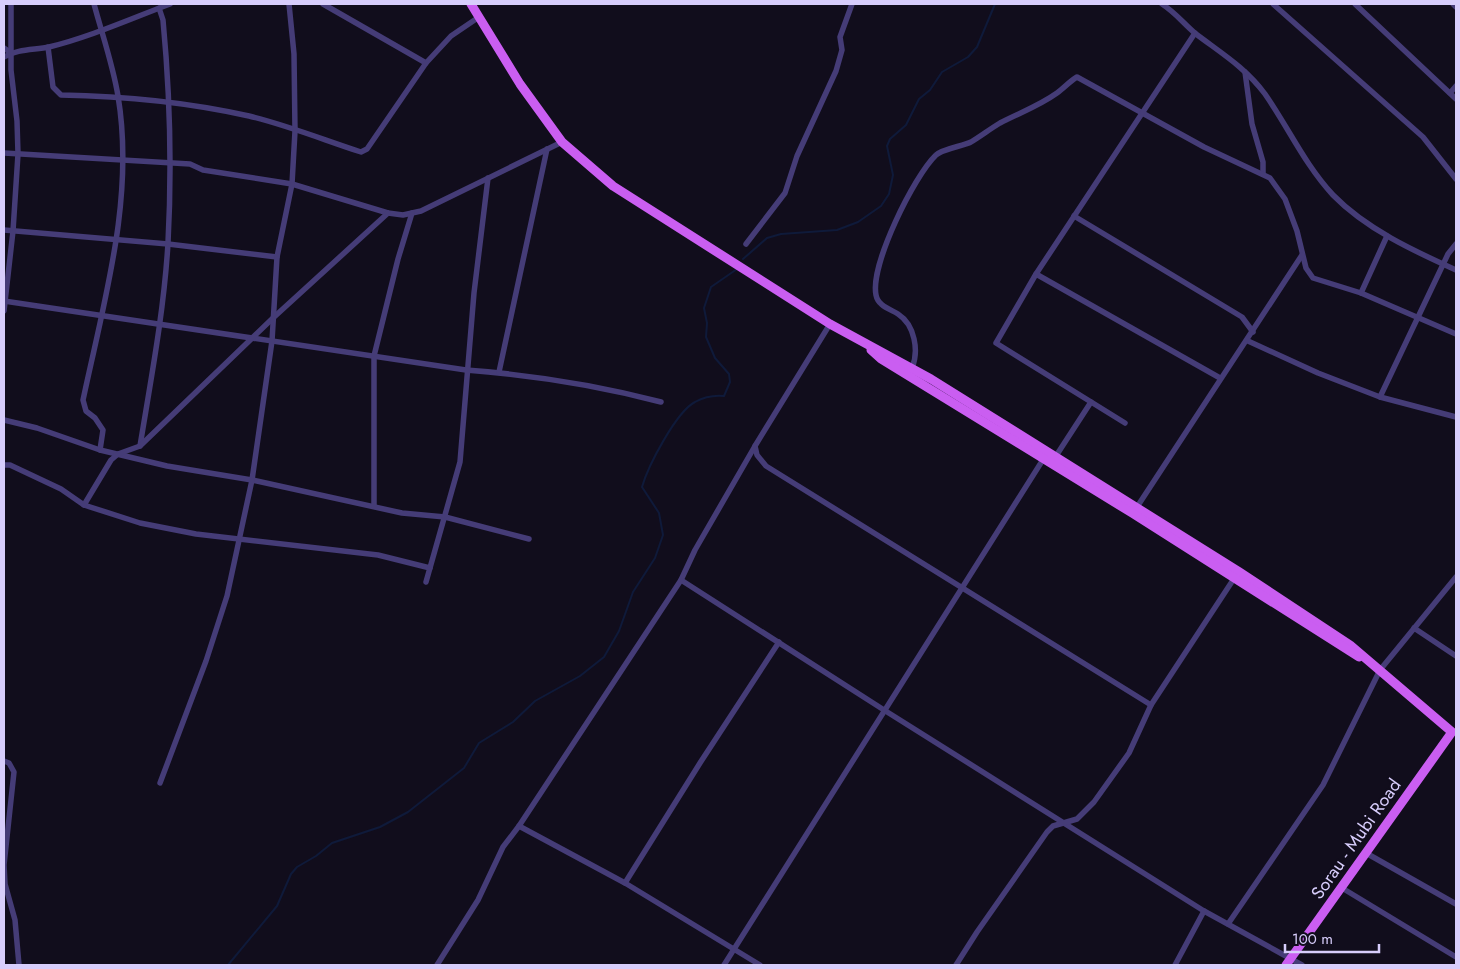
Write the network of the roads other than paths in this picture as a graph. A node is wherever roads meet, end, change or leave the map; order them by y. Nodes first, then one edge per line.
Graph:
1 (10, 4) edge
2 (94, 4) edge
3 (170, 4) edge
4 (290, 4) edge
5 (323, 4) edge
6 (471, 4) edge
7 (852, 4) edge
8 (1162, 4) edge
9 (1273, 4) edge
10 (1355, 4) edge
11 (1453, 4) edge
12 (1281, 6) edge
13 (1456, 7) edge
14 (159, 8) junction
15 (4, 9) edge
16 (479, 17) junction
17 (101, 31) junction
18 (1194, 33) junction
19 (48, 47) junction
20 (4, 48) edge
21 (11, 53) junction
22 (4, 57) edge
23 (426, 63) junction
24 (1244, 70) junction
25 (1456, 86) edge
26 (1450, 93) junction
27 (118, 96) junction
28 (1456, 99) edge
29 (169, 101) junction
30 (1141, 112) junction
31 (295, 131) junction
32 (562, 142) junction
33 (547, 149) junction
34 (4, 153) edge
35 (18, 154) junction
36 (122, 160) junction
37 (170, 162) junction
38 (1263, 173) junction
39 (1455, 175) edge
40 (488, 178) junction
41 (292, 184) junction
42 (388, 213) junction
43 (412, 213) junction
44 (1074, 216) junction
45 (4, 230) edge
46 (13, 231) junction
47 (1387, 236) junction
48 (117, 241) junction
49 (168, 244) junction
50 (746, 244) dead end
51 (1456, 244) edge
52 (1302, 255) junction
53 (277, 257) junction
54 (1443, 264) junction
55 (1456, 270) edge
56 (1036, 274) junction
57 (1361, 293) junction
58 (5, 302) edge
59 (4, 311) edge
60 (100, 316) junction
61 (1417, 316) junction
62 (273, 318) junction
63 (159, 324) junction
64 (830, 324) junction
65 (1253, 332) junction
66 (1456, 334) edge
67 (252, 338) junction
68 (272, 340) junction
69 (1248, 341) junction
70 (863, 343) junction
71 (374, 356) junction
72 (912, 368) junction
73 (466, 370) junction
74 (499, 372) junction
75 (1220, 378) junction
76 (1380, 397) junction
77 (660, 402) dead end
78 (1091, 402) junction
79 (1456, 417) edge
80 (4, 420) edge
81 (1125, 423) dead end
82 (140, 446) junction
83 (755, 446) junction
84 (100, 450) junction
85 (118, 454) junction
86 (1050, 457) junction
87 (4, 465) edge
88 (252, 480) junction
89 (84, 505) junction
90 (374, 506) junction
91 (1137, 507) junction
92 (445, 517) junction
93 (528, 539) dead end
94 (238, 540) junction
95 (430, 568) junction
96 (1236, 575) junction
97 (1456, 577) edge
98 (681, 580) junction
99 (426, 582) dead end
100 (962, 588) junction
101 (1414, 628) junction
102 (779, 642) junction
103 (1456, 656) edge
104 (1380, 670) junction
105 (1151, 705) junction
106 (884, 710) junction
107 (1454, 729) edge
108 (4, 761) edge
109 (160, 783) dead end
110 (1063, 822) junction
111 (519, 826) junction
112 (1366, 853) junction
113 (625, 883) junction
114 (1342, 888) junction
115 (1456, 904) edge
116 (1204, 911) junction
117 (1228, 924) junction
118 (733, 950) junction
119 (1456, 957) edge
120 (1288, 962) edge
121 (20, 965) edge
122 (437, 965) edge
123 (724, 965) edge
124 (760, 965) edge
125 (956, 965) edge
126 (1175, 965) edge
127 (1302, 965) edge

1 - 15 street
1 - 21 street
2 - 17 street
3 - 14 street
4 - 31 street
5 - 23 street
6 - 16 main road
7 - 50 street
8 - 18 street
9 - 12 street
10 - 26 street
11 - 13 street
12 - 39 street
14 - 17 street
14 - 29 street
16 - 23 street
16 - 32 main road
17 - 19 street
17 - 27 street
18 - 24 street
18 - 30 street
19 - 21 street
19 - 27 street
20 - 21 street
21 - 22 street
21 - 35 street
23 - 31 street
24 - 38 street
24 - 47 street
25 - 26 street
26 - 28 street
27 - 29 street
27 - 36 street
29 - 31 street
29 - 37 street
30 - 38 street
30 - 44 street
30 - 72 street
31 - 41 street
32 - 33 street
32 - 64 main road
33 - 40 street
33 - 74 street
34 - 35 street
35 - 36 street
35 - 46 street
36 - 37 street
36 - 48 street
37 - 41 street
37 - 49 street
38 - 52 street
40 - 43 street
40 - 73 street
41 - 42 street
41 - 53 street
42 - 43 street
42 - 62 street
43 - 71 street
44 - 56 street
44 - 65 street
45 - 46 street
46 - 48 street
46 - 58 street
47 - 54 street
47 - 57 street
48 - 49 street
48 - 60 street
49 - 53 street
49 - 63 street
51 - 54 street
52 - 57 street
52 - 65 street
53 - 62 street
54 - 55 street
54 - 61 street
56 - 75 street
56 - 78 street
57 - 61 street
58 - 59 street
58 - 60 street
60 - 63 street
60 - 84 street
61 - 66 street
61 - 76 street
62 - 67 street
62 - 68 street
63 - 67 street
63 - 82 street
64 - 70 main road
64 - 83 street
65 - 69 street
67 - 68 street
67 - 82 street
68 - 71 street
68 - 88 street
69 - 75 street
69 - 76 street
70 - 72 main road
70 - 86 main road
71 - 73 street
71 - 90 street
72 - 86 main road
73 - 74 street
73 - 92 street
74 - 77 street
75 - 91 street
76 - 79 street
78 - 81 street
78 - 86 street
80 - 84 street
82 - 85 street
83 - 98 street
83 - 100 street
84 - 85 street
85 - 88 street
85 - 89 street
86 - 91 main road
86 - 96 main road
86 - 100 street
87 - 89 street
88 - 90 street
88 - 94 street
89 - 94 street
90 - 92 street
91 - 96 main road
92 - 93 street
92 - 95 street
94 - 95 street
94 - 109 street
95 - 99 street
96 - 104 main road
96 - 105 street
97 - 101 street
98 - 102 street
98 - 111 street
100 - 105 street
100 - 106 street
101 - 103 street
101 - 104 street
102 - 106 street
102 - 113 street
104 - 107 main road
104 - 117 street
105 - 110 street
106 - 110 street
106 - 118 street
107 - 112 main road, Sorau - Mubi Road
108 - 121 street
110 - 116 street
110 - 125 street
111 - 113 street
111 - 122 street
112 - 114 main road, Sorau - Mubi Road
112 - 115 street
113 - 118 street
114 - 119 street
114 - 120 main road, Sorau - Mubi Road
116 - 117 street
116 - 126 street
117 - 120 street
118 - 123 street
118 - 124 street
120 - 127 street

